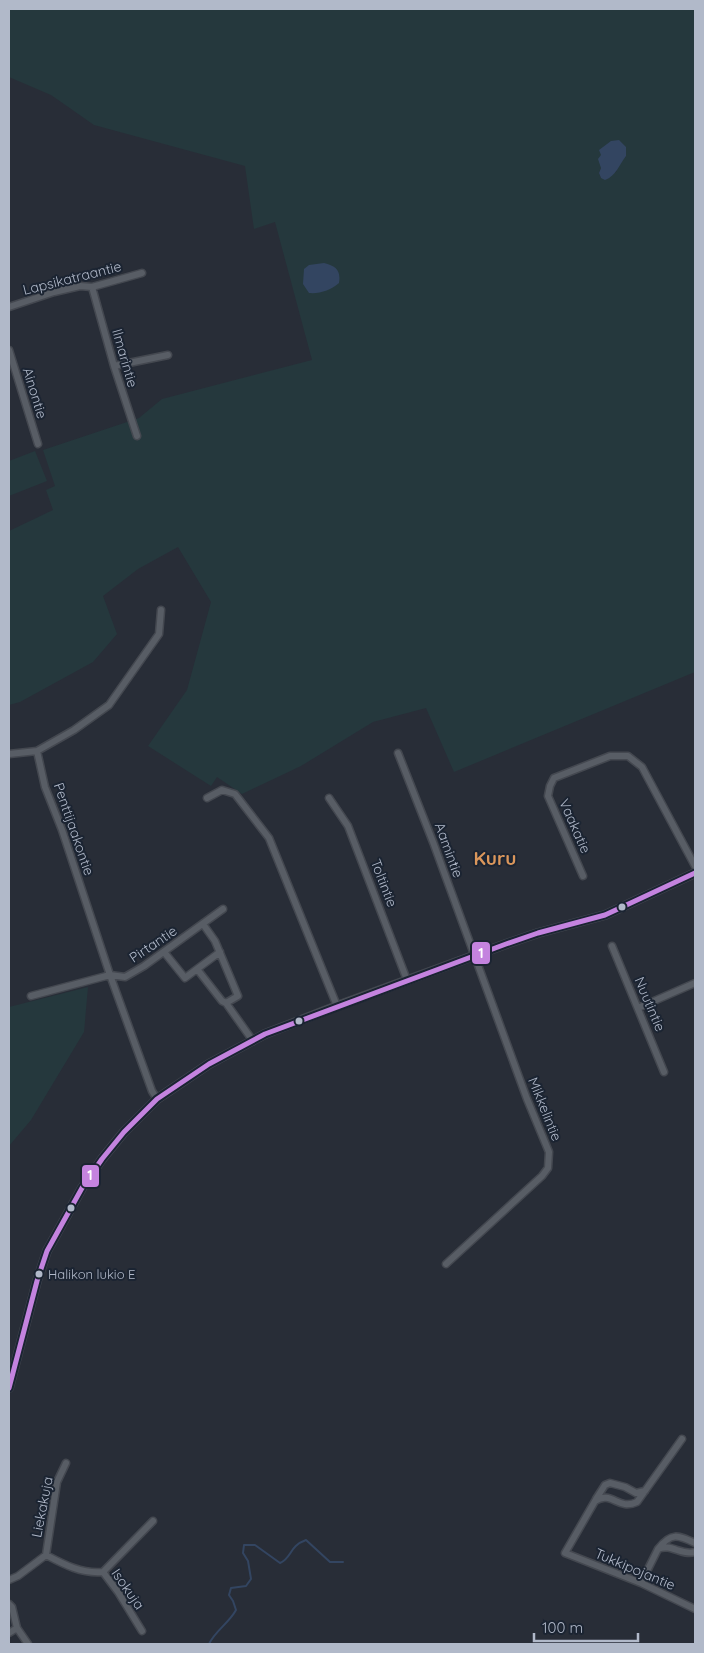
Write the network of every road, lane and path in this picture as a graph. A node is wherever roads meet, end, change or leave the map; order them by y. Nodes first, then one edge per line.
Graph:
1 (142, 273) dead end
2 (92, 287) junction
3 (9, 307) edge
4 (9, 350) edge
5 (168, 355) dead end
6 (114, 366) junction
7 (137, 436) dead end
8 (38, 444) dead end
9 (161, 610) dead end
10 (37, 750) junction
11 (398, 753) dead end
12 (9, 754) edge
13 (207, 798) dead end
14 (329, 798) dead end
15 (695, 866) edge
16 (695, 873) edge
17 (583, 876) dead end
18 (223, 909) dead end
19 (203, 924) junction
20 (612, 946) dead end
21 (164, 952) junction
22 (220, 952) junction
23 (474, 956) junction
24 (196, 970) junction
25 (110, 975) junction
26 (407, 980) junction
27 (695, 983) edge
28 (32, 996) dead end
29 (226, 1004) junction
30 (337, 1006) junction
31 (638, 1008) junction
32 (253, 1041) junction
33 (664, 1072) dead end
34 (157, 1099) junction
35 (446, 1264) dead end
36 (9, 1388) edge
37 (682, 1439) dead end
38 (66, 1464) dead end
39 (646, 1490) junction
40 (595, 1502) junction
41 (152, 1521) dead end
42 (695, 1543) edge
43 (658, 1549) junction
44 (695, 1552) edge
45 (46, 1555) junction
46 (103, 1572) junction
47 (9, 1580) edge
48 (641, 1583) junction
49 (9, 1604) edge
50 (695, 1609) edge
51 (17, 1628) junction
52 (142, 1631) dead end
53 (9, 1633) edge
54 (28, 1644) edge

1 - 2 street, Lapsikatraantie
2 - 3 street, Lapsikatraantie
2 - 6 street, Ilmarintie
4 - 8 street, Ainontie
5 - 6 street
6 - 7 street, Ilmarintie
9 - 10 street
10 - 12 street
10 - 25 street, Penttijaakontie
11 - 23 street, Aamintie
13 - 30 street
14 - 26 street, Toltintie
15 - 17 street, Vaakatie
16 - 23 street
18 - 19 street, Pirtantie
19 - 21 street, Pirtantie
19 - 22 street
20 - 31 street, Nuutintie
21 - 24 street
21 - 25 street, Pirtantie
22 - 24 street
22 - 29 street
23 - 26 street
23 - 35 street, Mikkelintie
24 - 29 street
25 - 28 street, Pirtantie
25 - 34 street, Penttijaakontie
26 - 30 street
27 - 31 street
29 - 32 street
30 - 32 street
31 - 33 street, Nuutintie
32 - 34 street
34 - 36 street
37 - 39 street
38 - 45 street, Liekakuja
39 - 40 street
39 - 40 street
40 - 48 street, Tukkipojantie
41 - 46 street
42 - 43 street
43 - 44 street
43 - 48 street
45 - 46 street, Isokuja
45 - 47 street
46 - 52 street, Isokuja
48 - 50 street, Tukkipojantie
49 - 51 street
51 - 53 street
51 - 54 street

